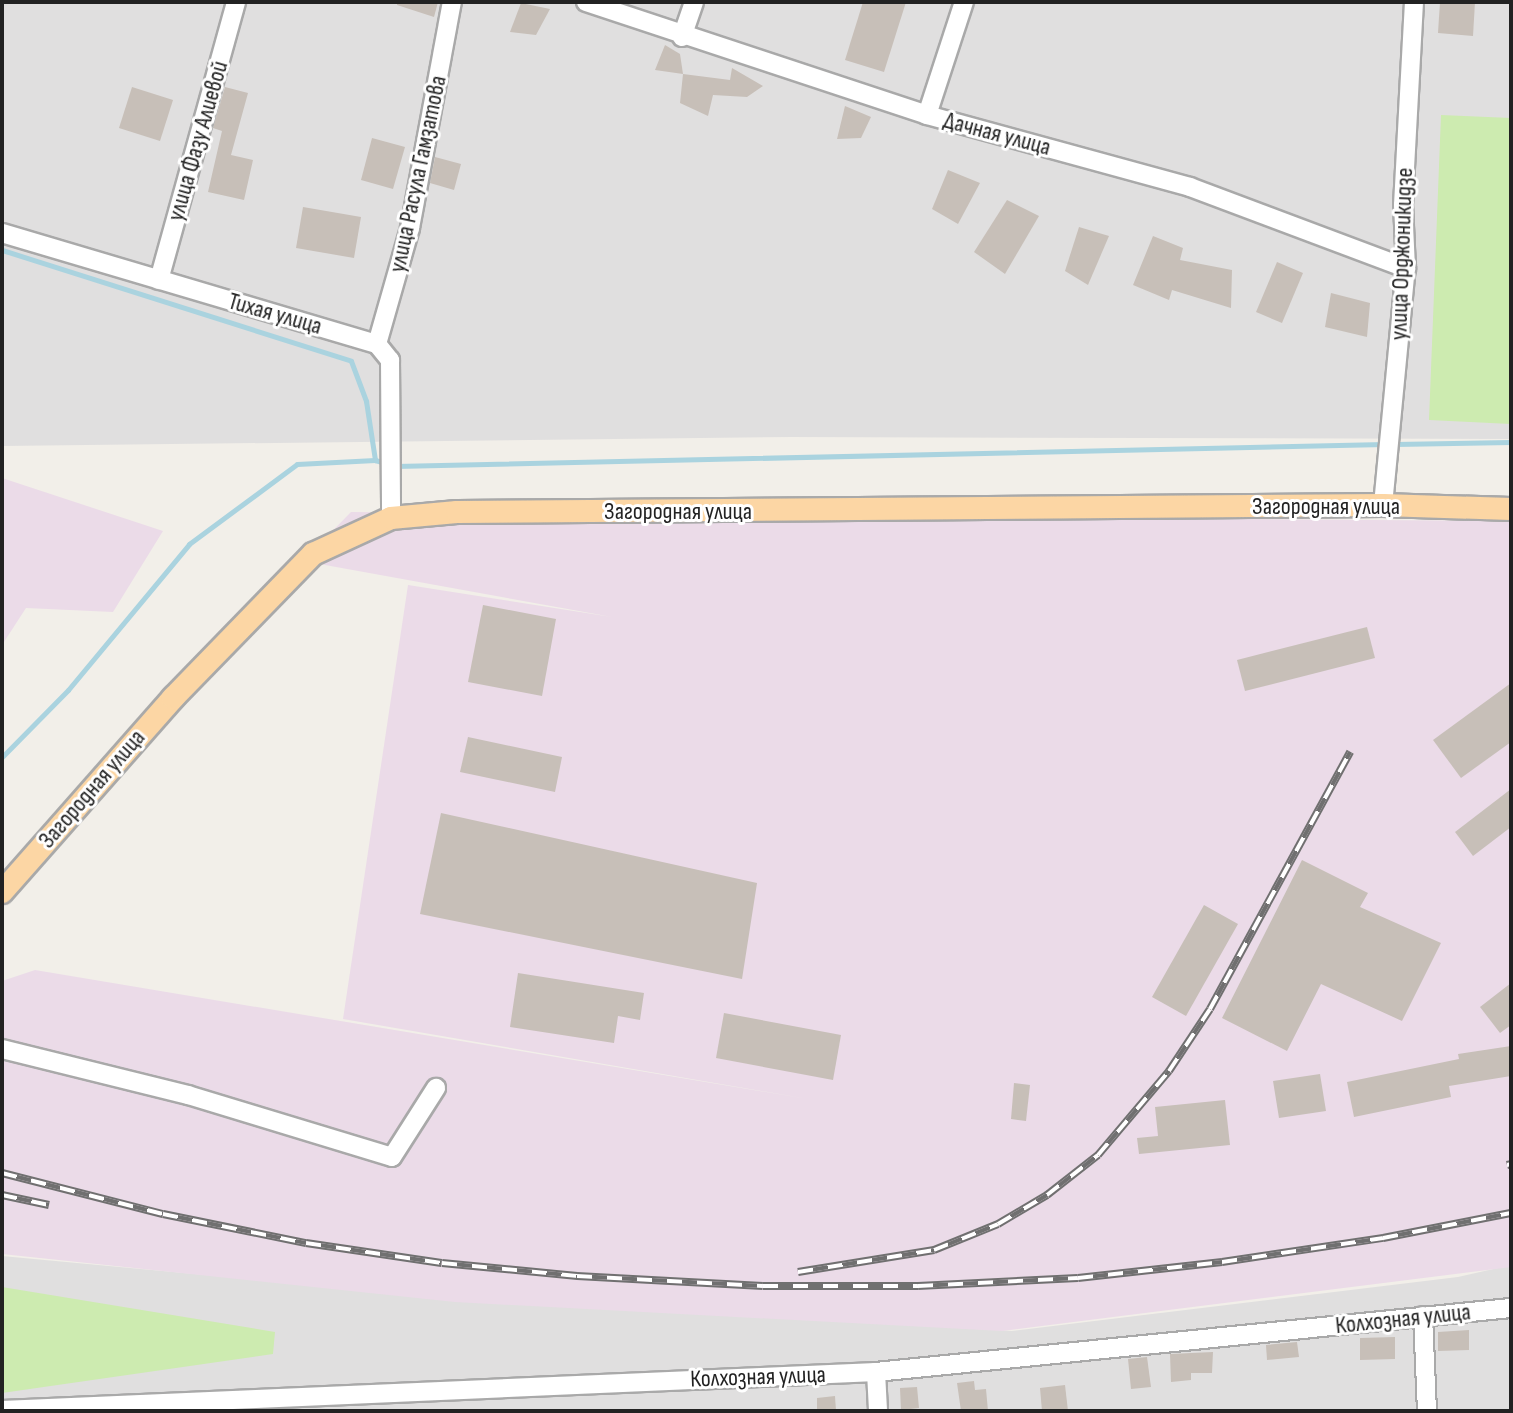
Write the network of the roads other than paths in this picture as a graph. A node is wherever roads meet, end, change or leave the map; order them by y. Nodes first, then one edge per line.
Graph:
1 (236, 2) edge
2 (452, 2) edge
3 (586, 2) edge
4 (694, 2) edge
5 (964, 2) edge
6 (1414, 2) edge
7 (682, 37) junction
8 (927, 115) junction
9 (2, 233) edge
10 (1406, 268) junction
11 (159, 280) junction
12 (377, 344) junction
13 (1383, 505) junction
14 (1511, 509) edge
15 (391, 518) junction
16 (2, 892) edge
17 (2, 1049) edge
18 (436, 1088) dead end
19 (1511, 1308) edge
20 (1423, 1316) junction
21 (876, 1372) junction
22 (2, 1410) edge
23 (878, 1411) edge
24 (1427, 1411) edge

1 - 11 street, улица Фазу Алиевой
2 - 12 street, улица Расула Гамзатова
3 - 7 street, Дачная улица
4 - 7 street
5 - 8 street
6 - 10 street, улица Орджоникидзе
7 - 8 street, Дачная улица
8 - 10 street, Дачная улица
9 - 11 street, Тихая улица
10 - 13 street, улица Орджоникидзе
11 - 12 street, Тихая улица
12 - 15 street
13 - 14 main road, Загородная улица
13 - 15 main road, Загородная улица
15 - 16 main road, Загородная улица
17 - 18 street
19 - 20 street, Колхозная улица
20 - 21 street, Колхозная улица
20 - 24 street
21 - 22 street, Колхозная улица
21 - 23 street

